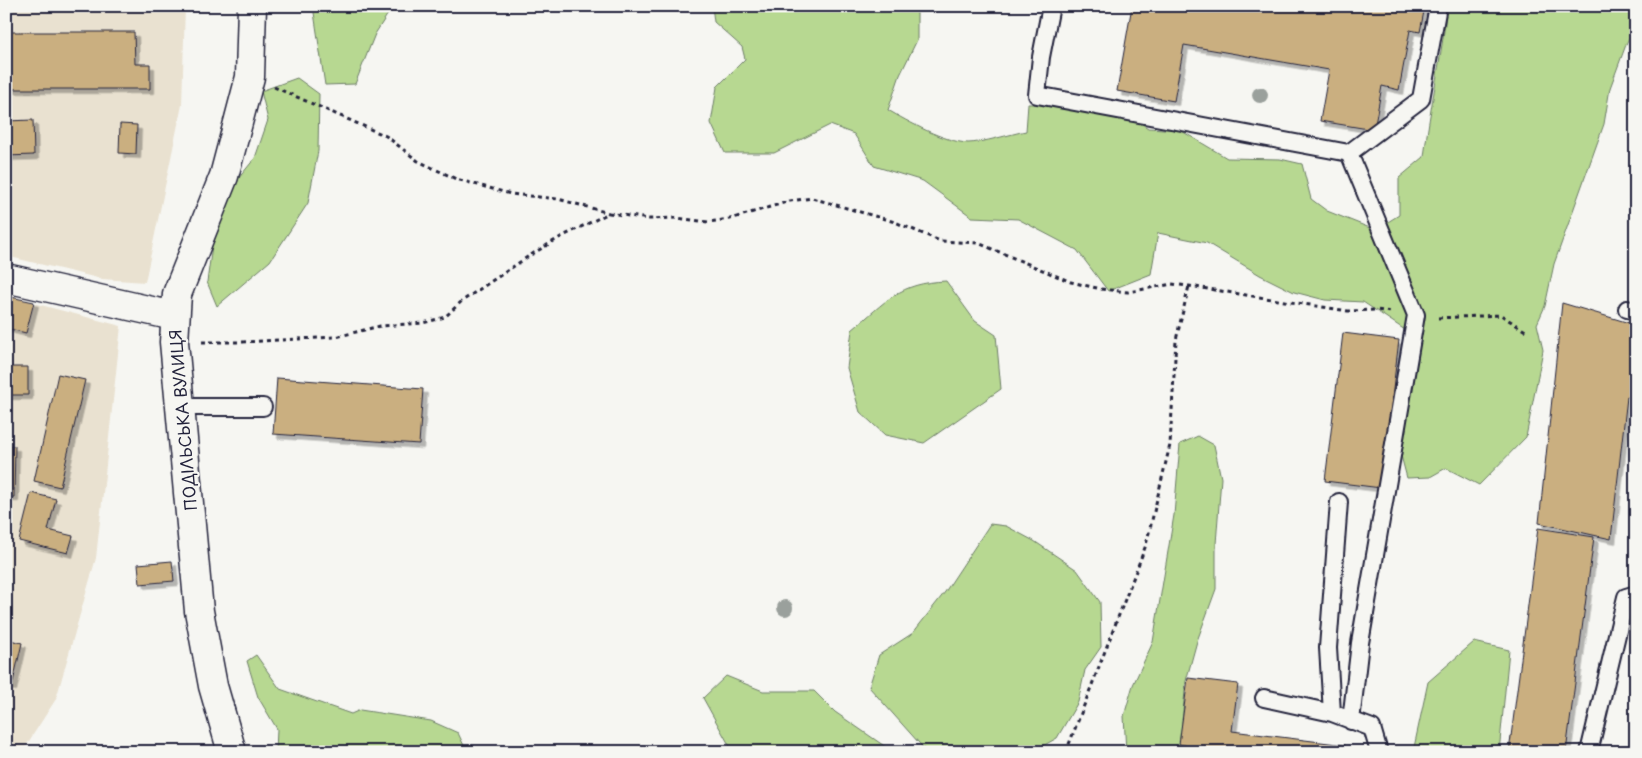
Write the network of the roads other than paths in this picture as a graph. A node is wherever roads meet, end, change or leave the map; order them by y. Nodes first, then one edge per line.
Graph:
1 (252, 6) edge
2 (1051, 6) edge
3 (1438, 6) edge
4 (1349, 152) junction
5 (6, 278) edge
6 (174, 329) junction
7 (263, 406) dead end
8 (181, 407) junction
9 (1339, 502) dead end
10 (1636, 594) edge
11 (1264, 698) dead end
12 (1332, 714) junction
13 (1351, 721) junction
14 (232, 752) edge
15 (1379, 752) edge
16 (1589, 752) edge

1 - 6 street, ПОДІЛЬСЬКА ВУЛИЦЯ
2 - 4 lane
3 - 4 lane
4 - 13 lane
5 - 6 street
6 - 8 street, ПОДІЛЬСЬКА ВУЛИЦЯ
7 - 8 lane
8 - 14 street, ПОДІЛЬСЬКА ВУЛИЦЯ
9 - 12 lane
10 - 16 lane
11 - 12 lane
12 - 13 lane
13 - 15 lane

